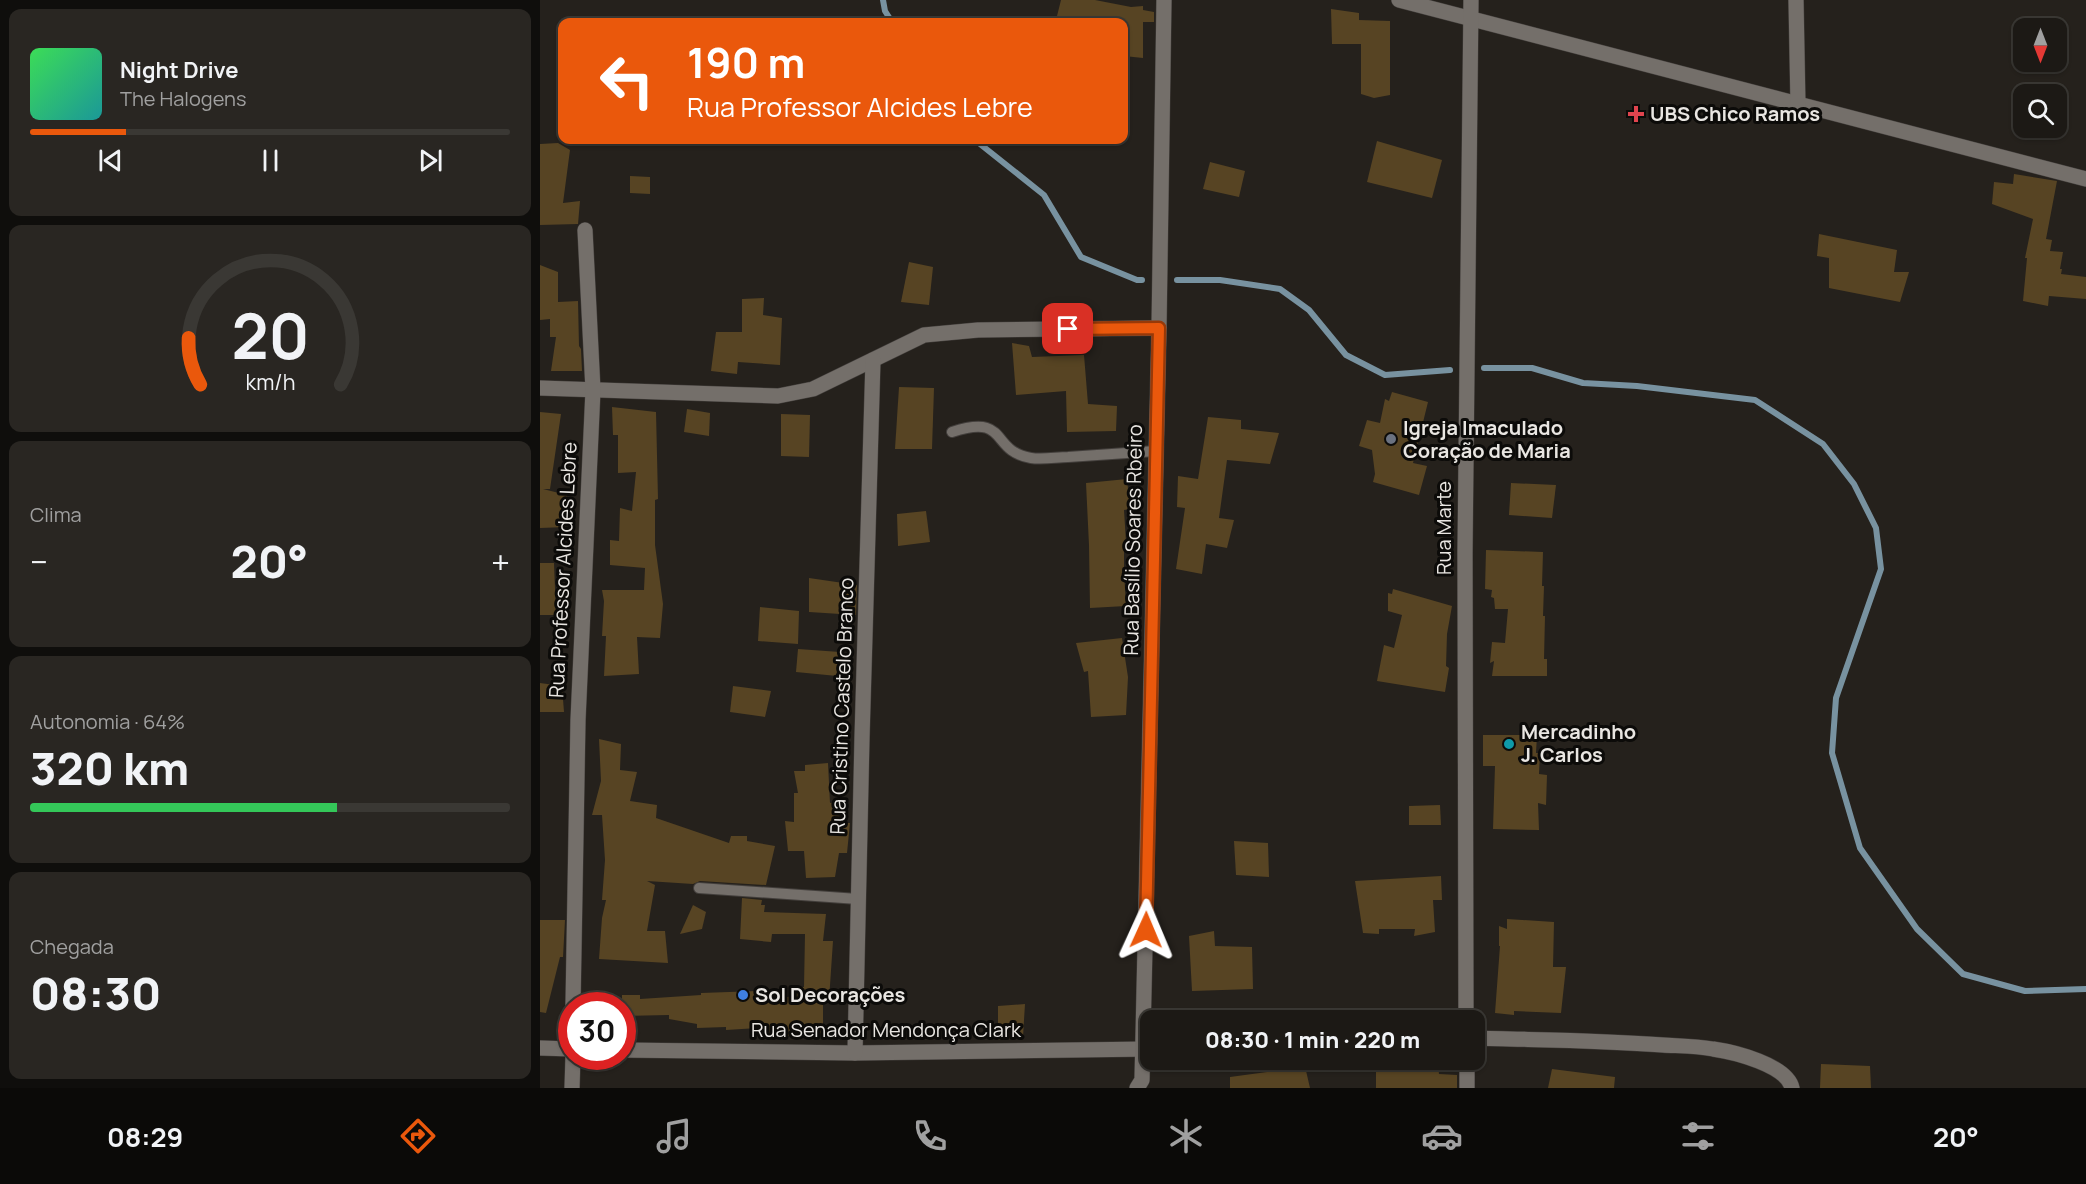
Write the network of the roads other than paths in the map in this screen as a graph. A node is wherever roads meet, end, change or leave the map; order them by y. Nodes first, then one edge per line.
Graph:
1 (1164, 0) edge
2 (1399, 0) edge
3 (1471, 0) edge
4 (1796, 0) edge
5 (1471, 18) junction
6 (1798, 105) junction
7 (2086, 179) edge
8 (585, 230) dead end
9 (1159, 328) junction
10 (873, 360) junction
11 (540, 388) edge
12 (593, 390) junction
13 (952, 432) dead end
14 (1156, 451) junction
15 (699, 888) dead end
16 (858, 898) junction
17 (573, 992) edge
18 (1148, 1010) edge
19 (1466, 1010) edge
20 (1485, 1038) edge
21 (540, 1048) edge
22 (558, 1049) edge
23 (636, 1050) edge
24 (1140, 1050) edge
25 (855, 1053) junction
26 (573, 1070) edge
27 (1467, 1070) edge
28 (572, 1088) edge
29 (1467, 1088) edge
30 (1792, 1088) edge

1 - 9 street, Rua Basílio Soares Rbeiro
2 - 5 street
3 - 5 street, Rua Marte
4 - 6 street
5 - 6 street
5 - 19 street, Rua Marte
6 - 7 street
8 - 12 street, Rua Professor Alcides Lebre
9 - 10 street
9 - 14 street, Rua Basílio Soares Rbeiro
10 - 12 street
10 - 16 street, Rua Cristino Castelo Branco
11 - 12 street
12 - 17 street, Rua Professor Alcides Lebre
13 - 14 lane
14 - 18 street, Rua Basílio Soares Rbeiro
15 - 16 lane
16 - 25 street, Rua Cristino Castelo Branco
20 - 30 street
21 - 22 street
23 - 25 street, Rua Senador Mendonça Clark
24 - 25 street, Rua Senador Mendonça Clark
26 - 28 street
27 - 29 street

